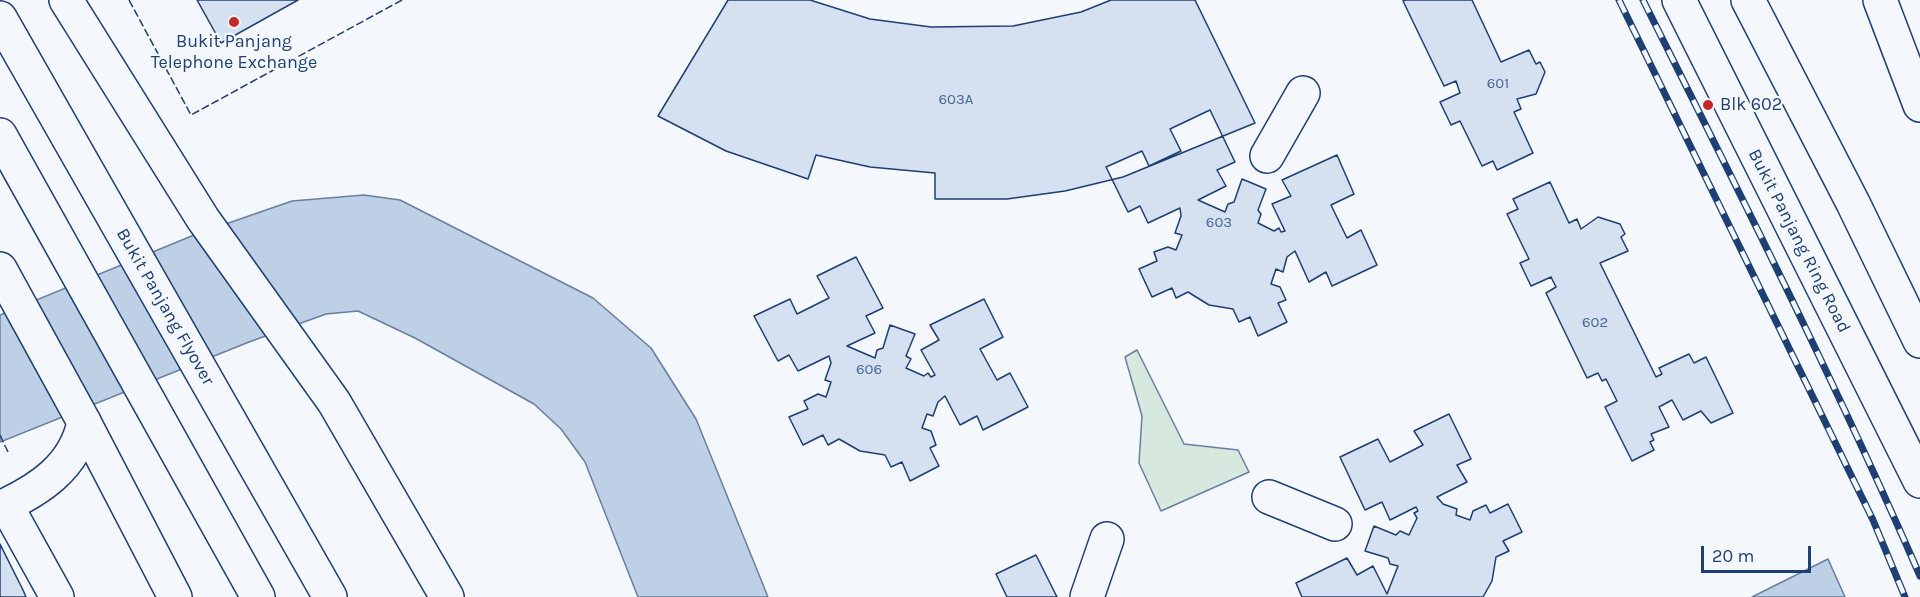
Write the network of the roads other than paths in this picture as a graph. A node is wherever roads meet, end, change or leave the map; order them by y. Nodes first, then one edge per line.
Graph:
1 (66, 0) edge
2 (1679, 0) edge
3 (1748, 0) edge
4 (1880, 0) edge
5 (0, 18) edge
6 (1303, 93) dead end
7 (1920, 105) edge
8 (0, 135) edge
9 (1267, 156) dead end
10 (6, 280) edge
11 (1920, 341) edge
12 (82, 419) junction
13 (1920, 481) edge
14 (1269, 497) dead end
15 (3, 507) edge
16 (1335, 524) dead end
17 (1107, 540) dead end
18 (322, 583) edge
19 (57, 597) edge
20 (175, 597) edge
21 (258, 597) edge
22 (447, 597) edge
23 (1087, 597) edge

1 - 22 main road
2 - 13 main road, Bukit Panjang Ring Road
3 - 11 main road
4 - 7 main road
5 - 18 main road, Bukit Panjang Flyover
6 - 9 main road
8 - 21 main road
10 - 12 main road
12 - 15 main road
12 - 20 main road
14 - 16 main road
15 - 19 main road
17 - 23 main road

